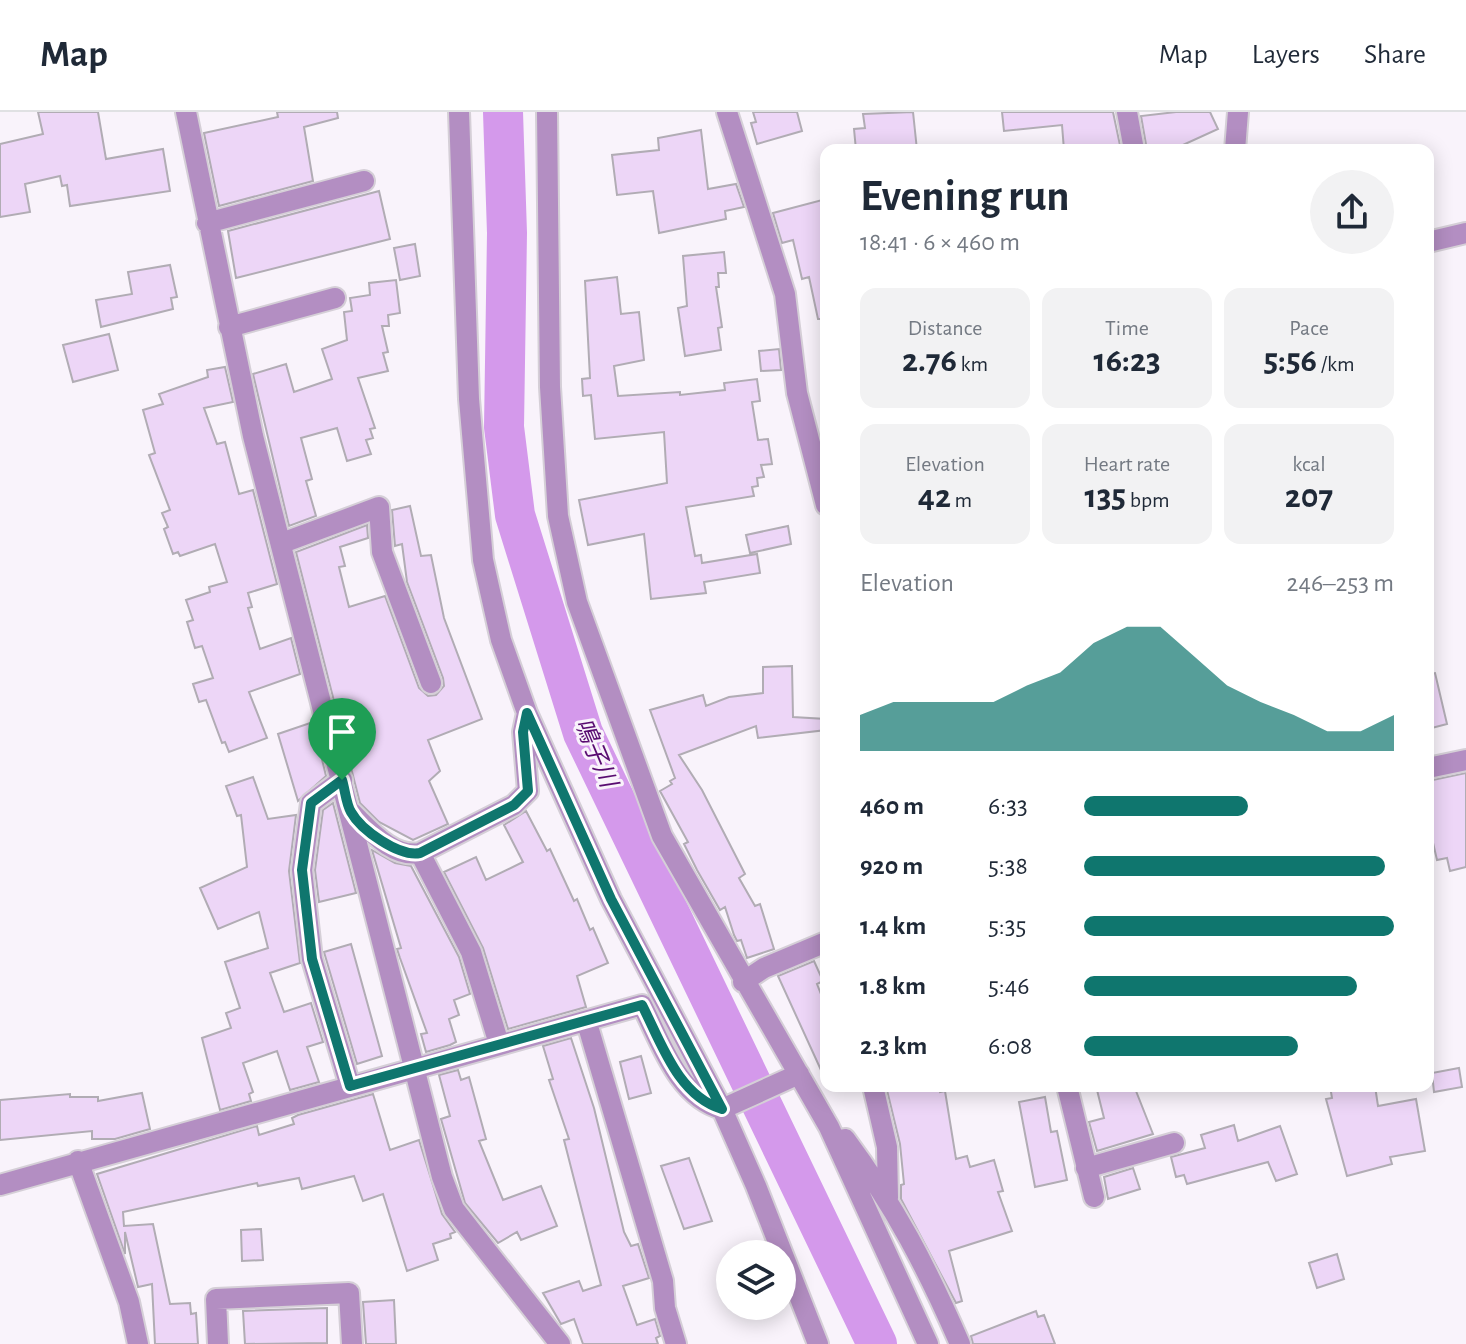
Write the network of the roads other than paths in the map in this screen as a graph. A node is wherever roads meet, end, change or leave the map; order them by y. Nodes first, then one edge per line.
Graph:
1 (186, 112) edge
2 (459, 112) edge
3 (547, 112) edge
4 (727, 112) edge
5 (1127, 112) edge
6 (1238, 112) edge
7 (1133, 144) edge
8 (1235, 144) edge
9 (364, 181) dead end
10 (207, 223) junction
11 (1466, 233) edge
12 (1434, 241) edge
13 (335, 298) dead end
14 (229, 327) junction
15 (820, 482) edge
16 (282, 543) junction
17 (431, 683) dead end
18 (527, 713) junction
19 (1466, 760) edge
20 (1434, 767) edge
21 (342, 780) junction
22 (351, 812) junction
23 (420, 853) junction
24 (820, 945) edge
25 (743, 982) junction
26 (587, 1023) junction
27 (499, 1044) junction
28 (416, 1069) junction
29 (796, 1077) junction
30 (350, 1086) junction
31 (874, 1092) edge
32 (1068, 1092) edge
33 (726, 1108) junction
34 (829, 1127) junction
35 (1174, 1143) dead end
36 (78, 1161) junction
37 (1086, 1168) junction
38 (0, 1185) edge
39 (1094, 1197) dead end
40 (888, 1198) junction
41 (138, 1344) edge
42 (218, 1344) edge
43 (352, 1344) edge
44 (560, 1344) edge
45 (676, 1344) edge
46 (818, 1344) edge
47 (928, 1344) edge
48 (960, 1344) edge

1 - 10 street
2 - 18 street
3 - 25 street
4 - 15 street
5 - 7 street
6 - 8 street
9 - 10 street
10 - 14 street
11 - 12 street
13 - 14 street
14 - 16 street
16 - 17 street
16 - 21 street
18 - 23 street
18 - 33 street
19 - 20 street
21 - 22 street
21 - 30 street
22 - 23 street
22 - 28 street
23 - 27 street
24 - 25 street
25 - 29 street
26 - 27 street
26 - 33 street
26 - 45 street
27 - 28 street
28 - 30 street
28 - 44 street
29 - 33 street
29 - 34 street
30 - 36 street
31 - 40 street
32 - 37 street
33 - 46 street
34 - 40 street
34 - 47 street
35 - 37 street
36 - 38 street
36 - 41 street
37 - 39 street
40 - 48 street
42 - 43 street

